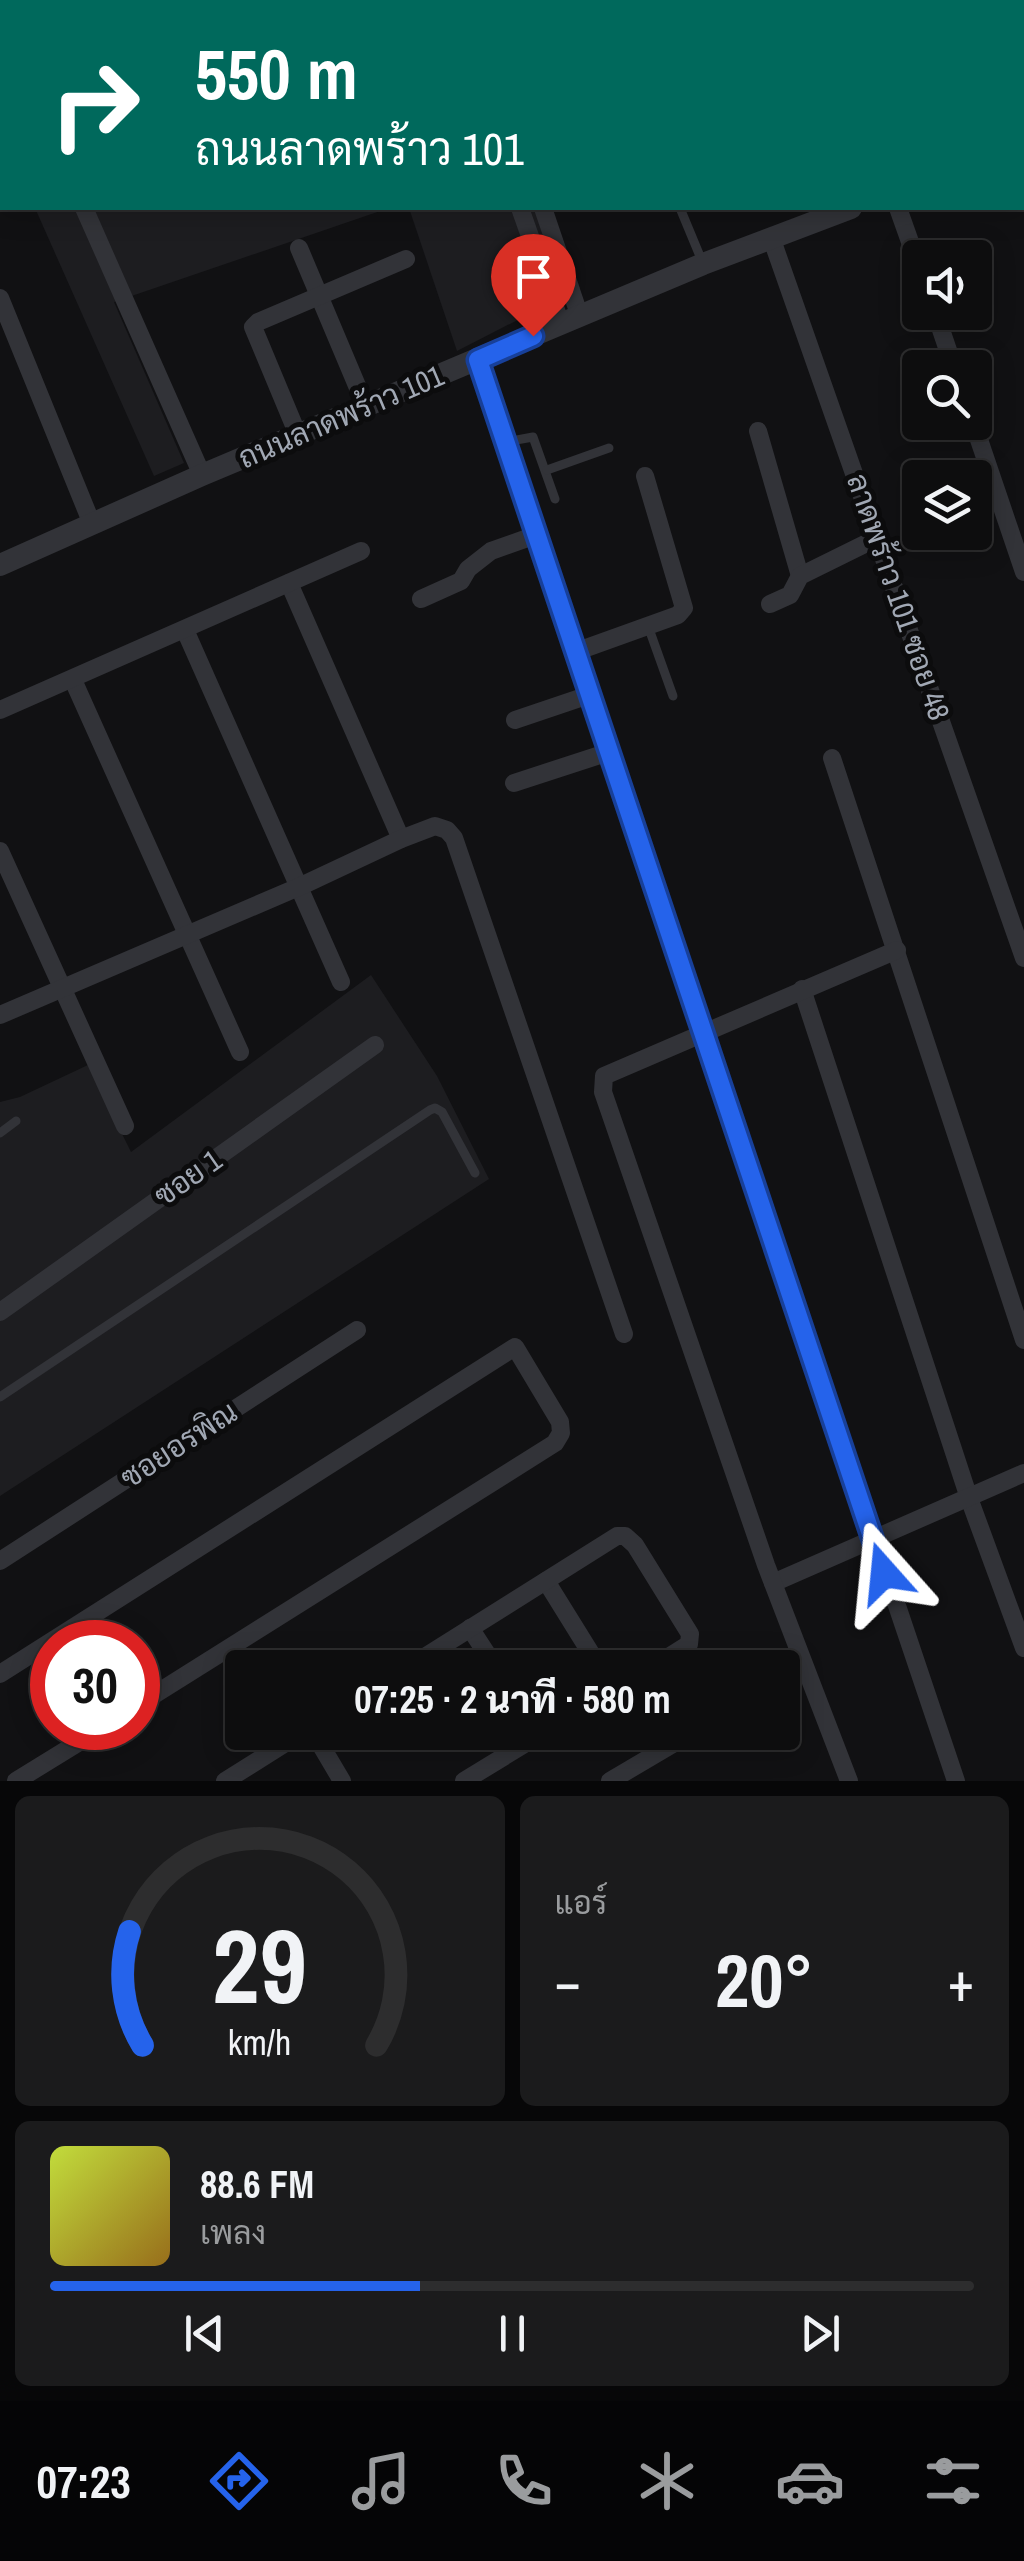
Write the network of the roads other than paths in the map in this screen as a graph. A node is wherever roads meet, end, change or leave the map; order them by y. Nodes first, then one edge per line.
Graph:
1 (85, 210) edge
2 (521, 210) edge
3 (542, 210) edge
4 (681, 210) edge
5 (899, 210) edge
6 (825, 212) edge
7 (771, 237) junction
8 (909, 240) edge
9 (300, 248) dead end
10 (406, 259) dead end
11 (703, 264) junction
12 (320, 296) junction
13 (0, 298) edge
14 (570, 320) junction
15 (478, 360) junction
16 (366, 406) junction
17 (758, 431) dead end
18 (298, 435) junction
19 (978, 440) edge
20 (505, 442) junction
21 (609, 448) dead end
22 (546, 470) junction
23 (202, 475) junction
24 (645, 476) dead end
25 (555, 499) dead end
26 (92, 524) junction
27 (536, 535) junction
28 (877, 538) junction
29 (361, 551) dead end
30 (0, 565) edge
31 (1024, 572) edge
32 (800, 576) junction
33 (288, 583) junction
34 (420, 599) dead end
35 (770, 604) dead end
36 (648, 626) junction
37 (185, 630) junction
38 (575, 652) junction
39 (73, 680) junction
40 (590, 695) junction
41 (673, 696) dead end
42 (0, 710) edge
43 (514, 720) dead end
44 (609, 752) junction
45 (832, 758) dead end
46 (514, 783) dead end
47 (402, 839) junction
48 (0, 850) edge
49 (301, 886) junction
50 (186, 936) junction
51 (897, 950) junction
52 (1024, 958) edge
53 (341, 982) dead end
54 (60, 987) junction
55 (802, 989) junction
56 (0, 1015) edge
57 (703, 1032) junction
58 (375, 1044) dead end
59 (240, 1052) dead end
60 (16, 1121) dead end
61 (125, 1126) dead end
62 (0, 1133) edge
63 (475, 1173) dead end
64 (0, 1312) edge
65 (357, 1330) dead end
66 (624, 1334) dead end
67 (1024, 1340) edge
68 (0, 1397) edge
69 (1024, 1473) edge
70 (969, 1498) junction
71 (873, 1538) junction
72 (0, 1561) edge
73 (546, 1581) junction
74 (774, 1583) junction
75 (85, 1620) edge
76 (470, 1628) junction
77 (1024, 1648) edge
78 (435, 1650) edge
79 (484, 1650) edge
80 (589, 1650) edge
81 (676, 1650) edge
82 (30, 1655) edge
83 (0, 1674) edge
84 (160, 1691) edge
85 (66, 1750) edge
86 (276, 1750) edge
87 (324, 1750) edge
88 (513, 1750) edge
89 (663, 1750) edge
90 (233, 1779) edge
91 (16, 1781) edge
92 (342, 1781) edge
93 (464, 1781) edge
94 (610, 1781) edge
95 (849, 1781) edge
96 (956, 1781) edge

1 - 23 street
2 - 14 street
3 - 14 street
4 - 11 lane
5 - 8 street
6 - 7 street, ถนนลาดพร้าว 101
7 - 11 street, ถนนลาดพร้าว 101
7 - 28 street, ลาดพร้าว 101 ซอย 48
9 - 12 street
10 - 12 street
11 - 14 street, ถนนลาดพร้าว 101
12 - 16 street
12 - 18 street
13 - 26 street
14 - 15 street, ถนนลาดพร้าว 101
15 - 16 street, ถนนลาดพร้าว 101
15 - 20 street
16 - 18 street, ถนนลาดพร้าว 101
17 - 32 street
18 - 23 street, ถนนลาดพร้าว 101
19 - 31 street
20 - 22 lane
20 - 27 street
21 - 22 lane
22 - 25 lane
23 - 26 street, ถนนลาดพร้าว 101
24 - 36 street
26 - 30 street, ถนนลาดพร้าว 101
27 - 34 street
27 - 38 street
28 - 32 street
28 - 52 street, ลาดพร้าว 101 ซอย 48
29 - 33 street
32 - 35 street
33 - 37 street
33 - 47 street
36 - 38 street
36 - 41 lane
37 - 39 street
37 - 49 street
38 - 40 street
39 - 42 street
39 - 50 street
40 - 43 street
40 - 44 street
44 - 46 street
44 - 57 street
45 - 51 street
47 - 49 street
47 - 66 street
48 - 54 street
49 - 50 street
49 - 53 street
50 - 54 street
50 - 59 street
51 - 55 street
51 - 67 street
54 - 56 street
54 - 61 street
55 - 57 street
55 - 70 street
57 - 71 street
57 - 74 street
58 - 64 street, ซอย 1
60 - 62 lane
63 - 68 lane
65 - 72 street, ซอยอรพิณ
69 - 70 street
70 - 71 street
70 - 77 street
71 - 74 street
71 - 96 street
73 - 76 street
73 - 80 street
73 - 81 street
74 - 95 street
75 - 84 street
76 - 78 street
76 - 79 street
82 - 83 street
85 - 91 street
86 - 90 street
87 - 92 street
88 - 93 street
89 - 94 street

